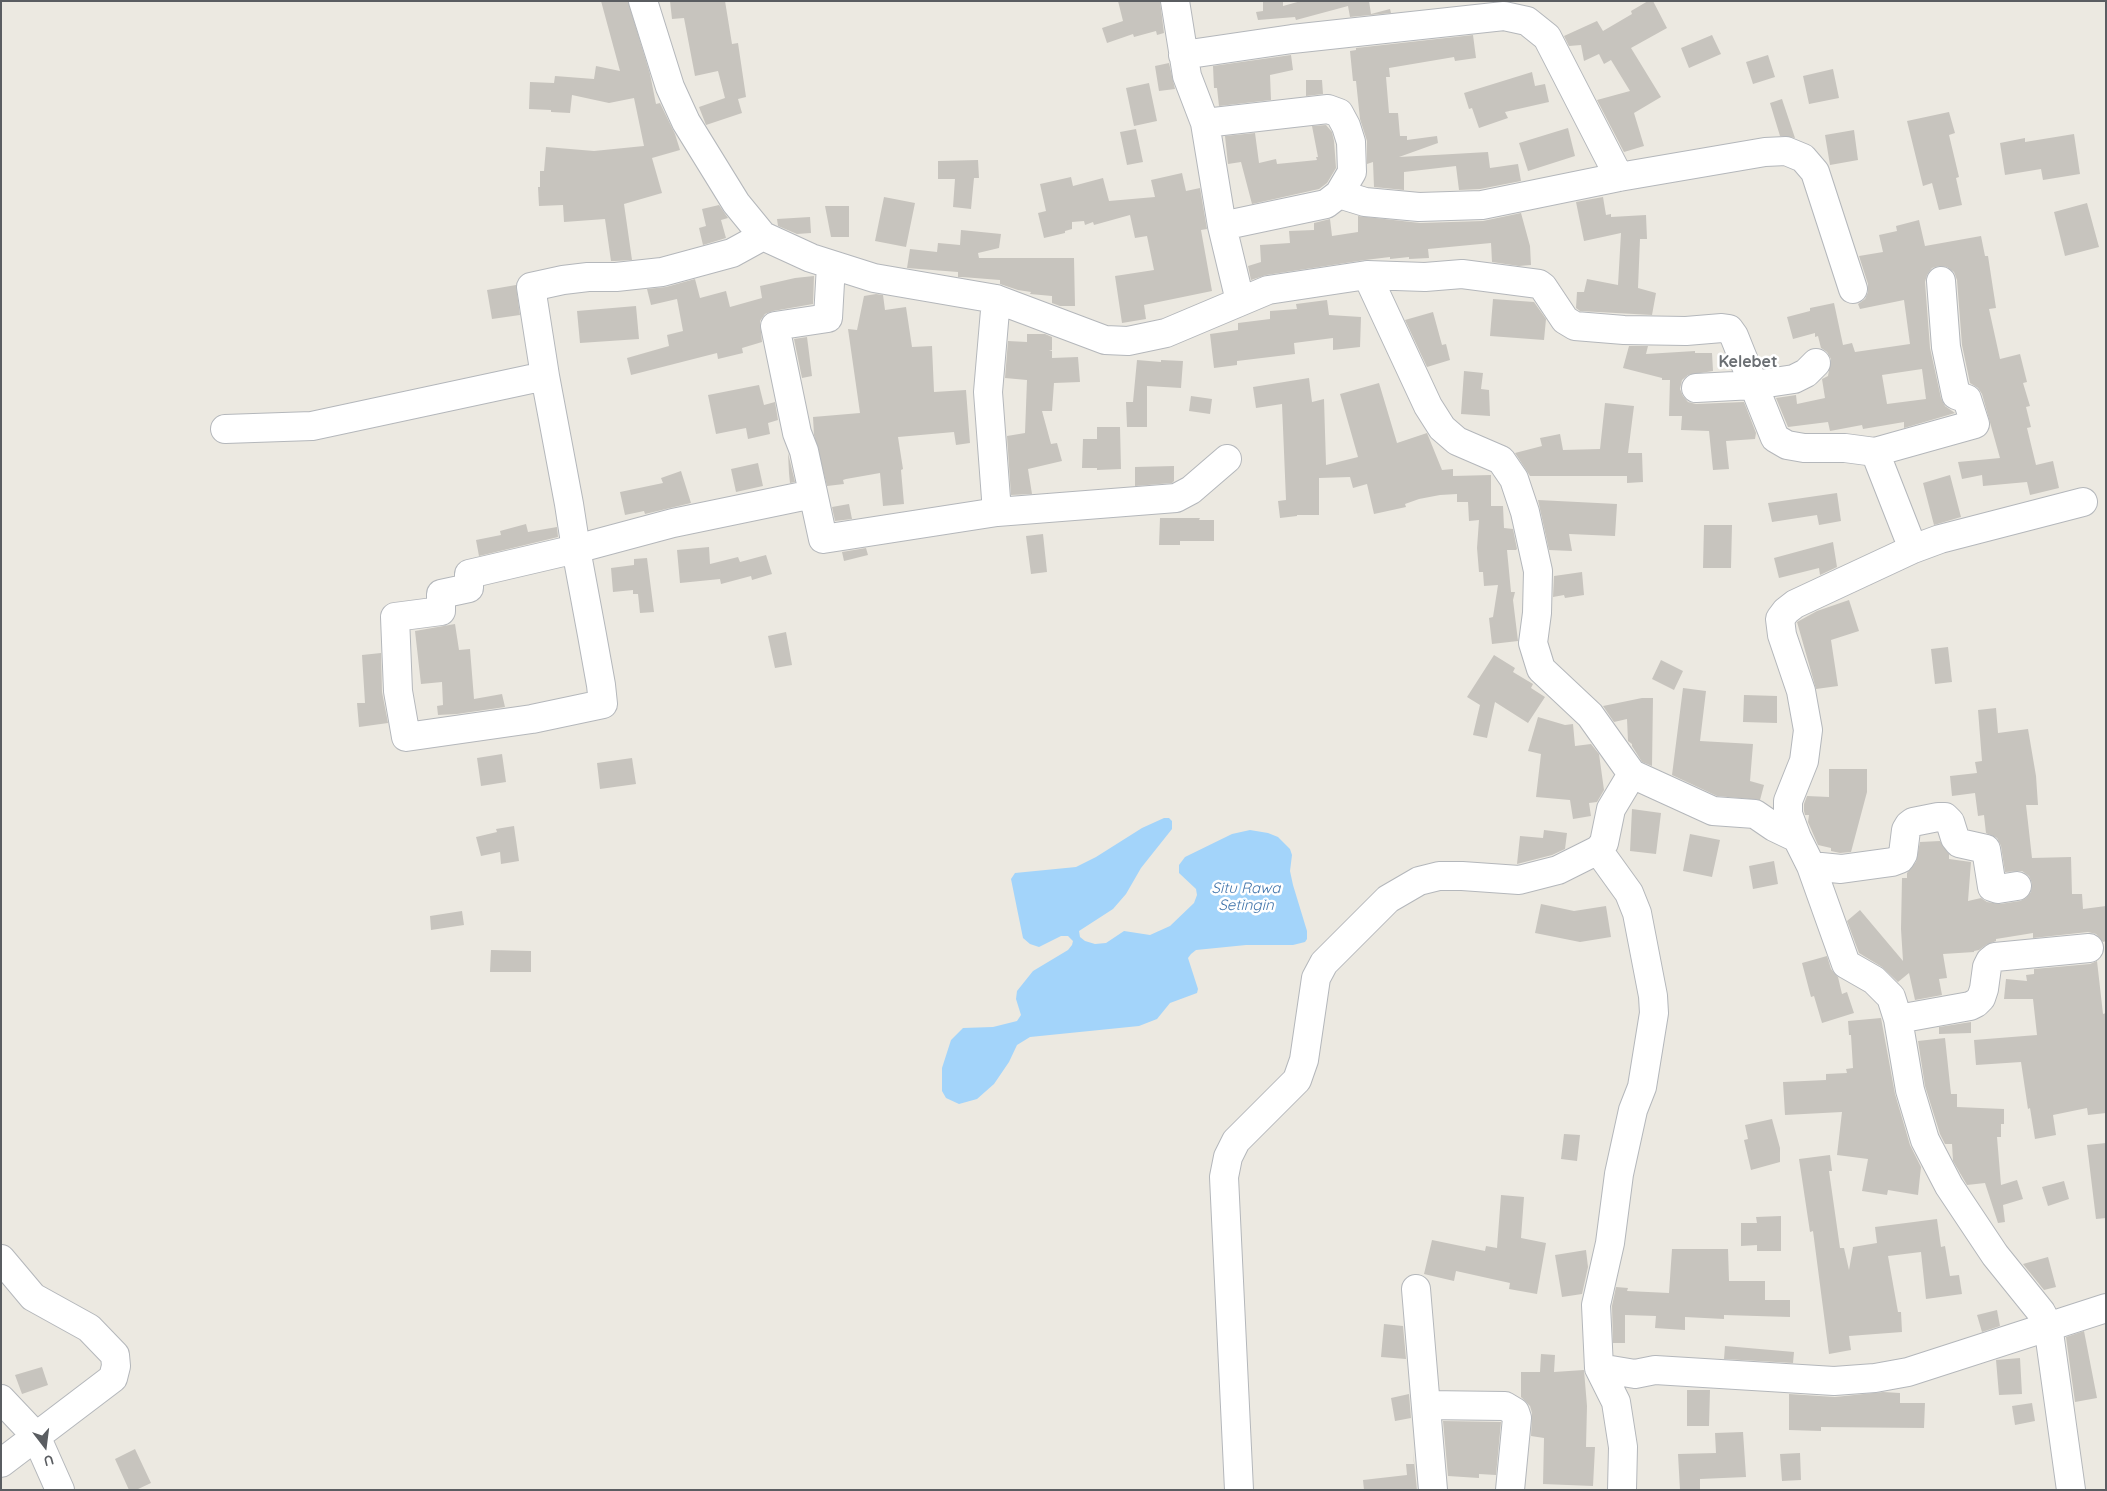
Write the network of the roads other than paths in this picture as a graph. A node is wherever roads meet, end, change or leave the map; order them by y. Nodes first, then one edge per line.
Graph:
1 (643, 1) edge
2 (1175, 1) edge
3 (1183, 55) junction
4 (1205, 123) junction
5 (1619, 177) junction
6 (1340, 194) junction
7 (1222, 226) junction
8 (764, 236) junction
9 (831, 265) junction
10 (1367, 275) junction
11 (1941, 281) dead end
12 (1853, 289) dead end
13 (996, 300) junction
14 (1240, 302) junction
15 (1816, 363) dead end
16 (546, 376) junction
17 (1754, 385) junction
18 (1696, 388) dead end
19 (226, 430) dead end
20 (1875, 452) junction
21 (1227, 458) dead end
22 (812, 494) junction
23 (2083, 502) dead end
24 (997, 512) junction
25 (576, 549) junction
26 (1913, 549) junction
27 (1632, 774) junction
28 (1797, 838) junction
29 (1598, 850) junction
30 (1810, 866) junction
31 (2017, 886) dead end
32 (2089, 948) dead end
33 (1898, 1019) junction
34 (1, 1259) edge
35 (1416, 1289) dead end
36 (2106, 1308) edge
37 (2048, 1325) junction
38 (1599, 1368) junction
39 (1, 1399) edge
40 (1426, 1404) junction
41 (36, 1436) junction
42 (1, 1463) edge
43 (60, 1490) edge
44 (1239, 1490) edge
45 (1433, 1490) edge
46 (1510, 1490) edge
47 (1622, 1490) edge
48 (2071, 1490) edge

1 - 8 street
2 - 3 street
3 - 4 street
3 - 5 street
4 - 6 street
4 - 7 street
5 - 6 street
5 - 12 street
6 - 7 street
7 - 14 street
8 - 9 street
8 - 16 street
9 - 13 street
9 - 22 street
10 - 14 street
10 - 17 street
10 - 27 street
11 - 20 street
13 - 14 street
13 - 24 street
15 - 17 street
16 - 19 street
16 - 25 street
17 - 18 street
17 - 20 street
20 - 26 street
21 - 24 street
22 - 24 street
22 - 25 street
23 - 26 street
25 - 25 street
26 - 28 street
27 - 28 street
27 - 29 street
28 - 30 street
29 - 38 street
29 - 44 street
30 - 31 street
30 - 33 street
32 - 33 street
33 - 37 street
34 - 41 street
35 - 40 street
36 - 37 street
37 - 38 street
37 - 48 street
38 - 47 street
39 - 41 street
40 - 45 street
40 - 46 street
41 - 42 street
41 - 43 street

